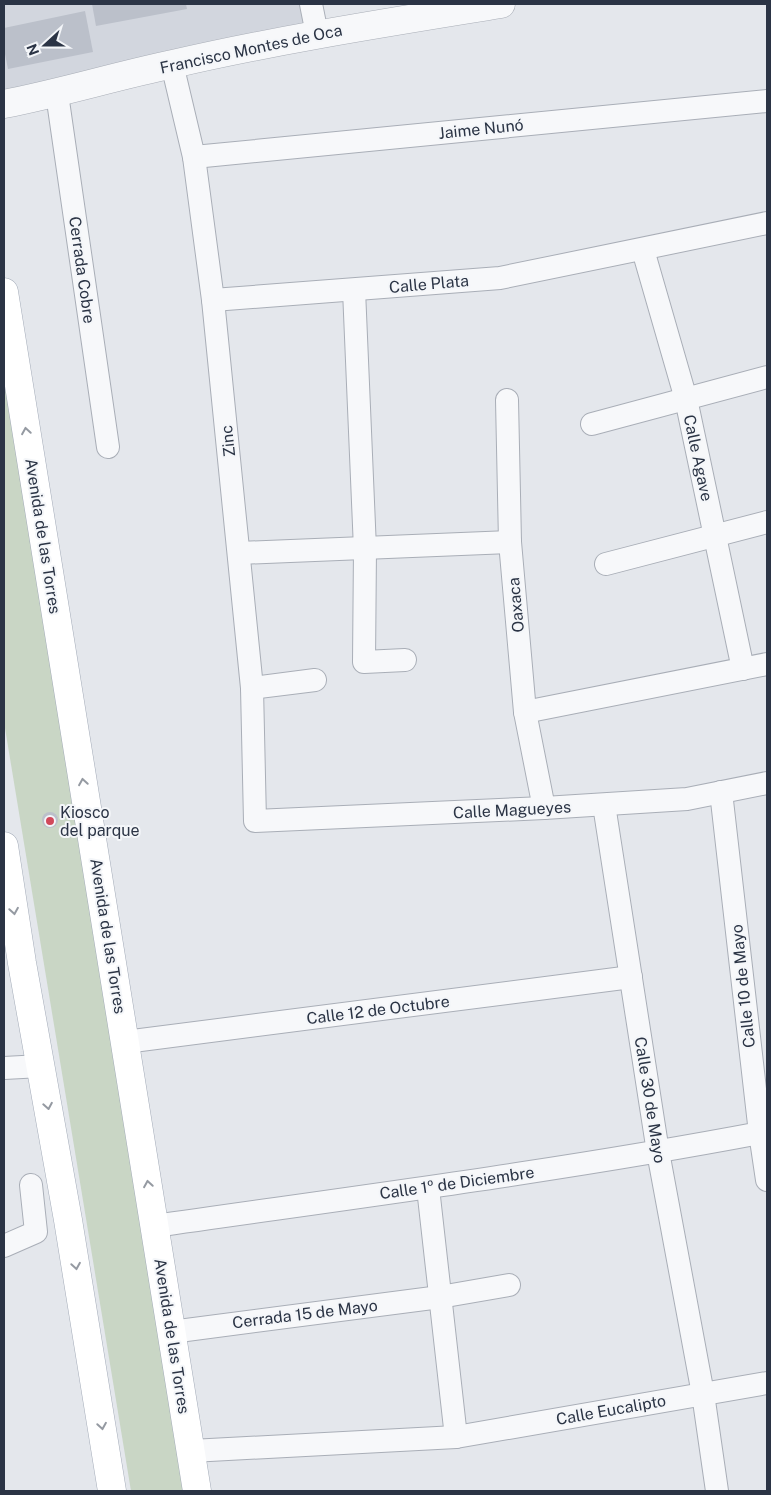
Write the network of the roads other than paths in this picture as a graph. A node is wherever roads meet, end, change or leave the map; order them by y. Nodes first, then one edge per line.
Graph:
1 (311, 4) edge
2 (501, 4) edge
3 (318, 34) junction
4 (172, 64) junction
5 (57, 94) junction
6 (767, 101) edge
7 (4, 104) edge
8 (194, 157) junction
9 (767, 223) edge
10 (642, 250) junction
11 (354, 290) junction
12 (4, 292) edge
13 (213, 300) junction
14 (767, 377) edge
15 (686, 399) junction
16 (507, 400) dead end
17 (592, 424) dead end
18 (108, 446) dead end
19 (767, 522) edge
20 (715, 536) junction
21 (510, 542) junction
22 (365, 549) junction
23 (240, 553) junction
24 (606, 564) dead end
25 (405, 660) dead end
26 (767, 664) edge
27 (743, 669) junction
28 (315, 680) dead end
29 (252, 688) junction
30 (525, 712) junction
31 (767, 783) edge
32 (721, 792) junction
33 (604, 805) junction
34 (544, 808) junction
35 (255, 821) joint
36 (4, 846) edge
37 (13, 964) edge
38 (631, 977) junction
39 (125, 1042) junction
40 (41, 1066) junction
41 (4, 1068) edge
42 (760, 1133) junction
43 (658, 1152) junction
44 (767, 1180) edge
45 (32, 1186) dead end
46 (428, 1188) junction
47 (154, 1226) junction
48 (4, 1246) edge
49 (509, 1285) dead end
50 (440, 1297) junction
51 (171, 1332) junction
52 (767, 1383) edge
53 (702, 1394) junction
54 (456, 1437) junction
55 (190, 1451) junction
56 (112, 1491) edge
57 (197, 1491) edge
58 (718, 1491) edge

1 - 3 street
2 - 3 street, Francisco Montes de Oca
3 - 4 street, Francisco Montes de Oca
4 - 5 street, Francisco Montes de Oca
4 - 8 street, Zinc
5 - 7 street, Francisco Montes de Oca
5 - 18 street, Cerrada Cobre
6 - 8 street, Jaime Nunó
8 - 13 street, Zinc
9 - 10 street, Calle Plata
10 - 11 street, Calle Plata
10 - 15 street, Calle Agave
11 - 13 street, Calle Plata
11 - 22 street
39 -> 12 main road, Avenida de las Torres
13 - 23 street, Zinc
14 - 15 street
15 - 17 street
15 - 20 street, Calle Agave
16 - 21 street, Oaxaca
19 - 20 street
20 - 24 street
20 - 27 street, Calle Agave
21 - 22 street
21 - 30 street, Oaxaca
22 - 23 street
22 - 25 street
23 - 29 street, Zinc
26 - 27 street
27 - 30 street
28 - 29 street
29 - 35 street, Zinc
30 - 34 street, Oaxaca
31 - 32 street, Calle Magueyes
32 - 33 street, Calle Magueyes
32 - 42 street, Calle 10 de Mayo
33 - 34 street, Calle Magueyes
33 - 38 street, Calle 30 de Mayo
34 - 35 street, Calle Magueyes
36 -> 37 main road
37 - 40 main road
38 - 39 street, Calle 12 de Octubre
38 - 43 street, Calle 30 de Mayo
47 -> 39 main road, Avenida de las Torres
40 - 41 street
40 -> 56 main road
42 - 43 street, Calle 1º de Diciembre
42 - 44 street, Calle 10 de Mayo
43 - 46 street, Calle 1º de Diciembre
43 - 53 street, Calle 30 de Mayo
45 - 48 street
46 - 47 street, Calle 1º de Diciembre
46 - 50 street
47 - 51 main road, Avenida de las Torres
49 - 50 street, Cerrada 15 de Mayo
50 - 51 street, Cerrada 15 de Mayo
50 - 54 street
51 - 55 main road, Avenida de las Torres
52 - 53 street, Calle Eucalipto
53 - 54 street, Calle Eucalipto
53 - 58 street, Calle 30 de Mayo
54 - 55 street, Calle Eucalipto
55 - 57 main road, Avenida de las Torres

